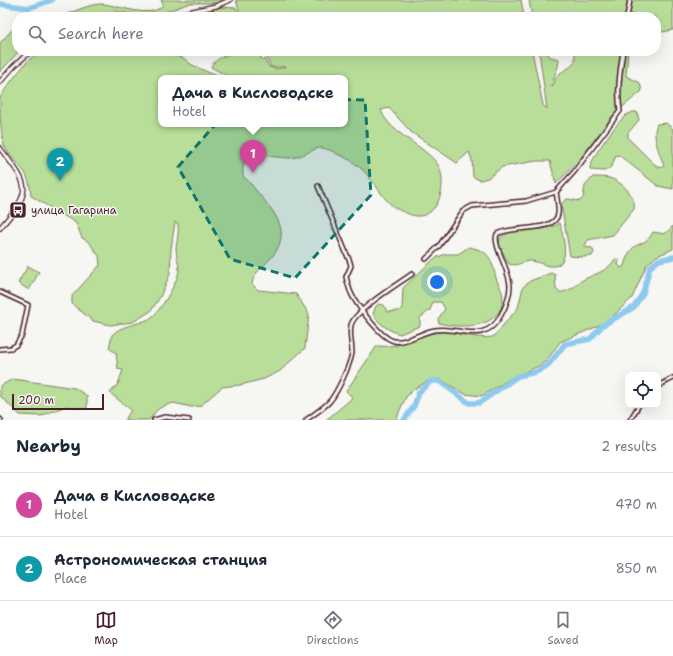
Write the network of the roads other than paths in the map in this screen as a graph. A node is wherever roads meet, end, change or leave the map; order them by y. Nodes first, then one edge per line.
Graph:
1 (230, 0) edge
2 (630, 0) edge
3 (188, 12) edge
4 (628, 12) edge
5 (25, 56) edge
6 (622, 56) edge
7 (0, 82) edge
8 (0, 148) edge
9 (318, 186) dead end
10 (556, 192) junction
11 (0, 228) edge
12 (426, 259) dead end
13 (412, 274) dead end
14 (0, 292) edge
15 (363, 311) junction
16 (0, 349) edge
17 (673, 378) edge
18 (661, 384) edge
19 (637, 408) edge
20 (154, 420) edge
21 (188, 420) edge
22 (306, 420) edge
23 (630, 420) edge

1 - 3 street
2 - 4 street
5 - 7 street
6 - 10 street
8 - 11 street
9 - 15 street
10 - 12 street
10 - 15 street
13 - 15 street
14 - 16 street
15 - 22 street
17 - 18 street
19 - 23 street
20 - 21 street

